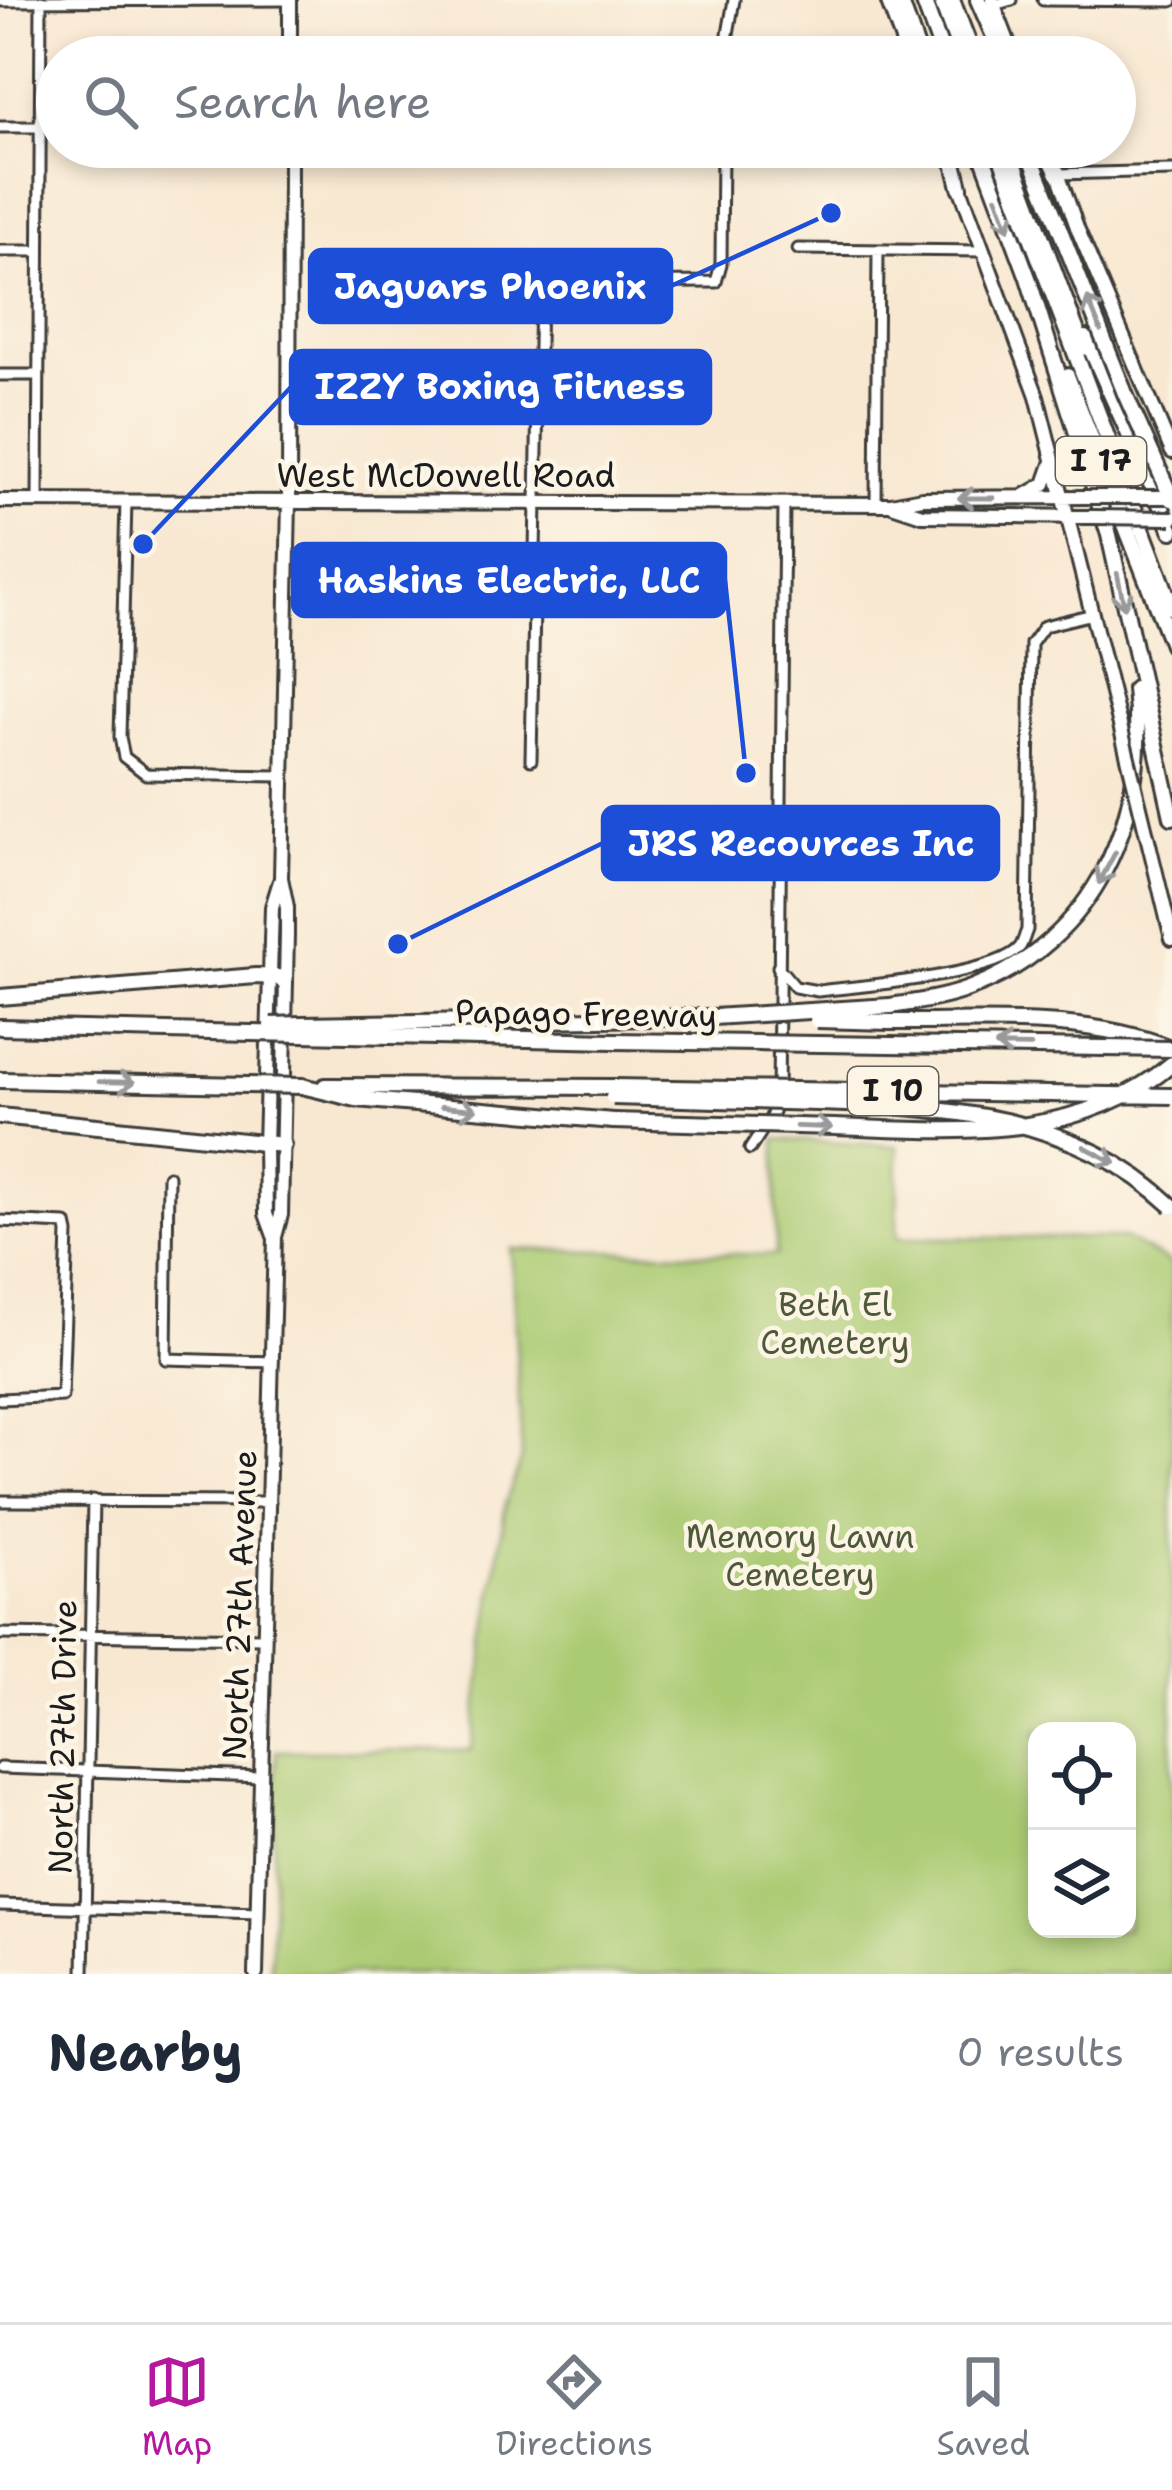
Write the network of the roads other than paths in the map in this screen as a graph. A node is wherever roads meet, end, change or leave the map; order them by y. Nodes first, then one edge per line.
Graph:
1 (290, 0) edge
2 (734, 0) edge
3 (886, 0) edge
4 (900, 0) edge
5 (923, 0) edge
6 (940, 0) edge
7 (952, 0) edge
8 (975, 0) edge
9 (1012, 0) edge
10 (1042, 0) edge
11 (0, 1) edge
12 (41, 1) edge
13 (1172, 1) edge
14 (993, 2) edge
15 (40, 36) edge
16 (290, 36) edge
17 (728, 36) edge
18 (900, 36) edge
19 (913, 36) edge
20 (936, 36) edge
21 (954, 36) edge
22 (966, 36) edge
23 (986, 36) edge
24 (993, 36) edge
25 (1006, 36) edge
26 (0, 127) edge
27 (36, 127) edge
28 (39, 168) edge
29 (290, 168) edge
30 (722, 168) edge
31 (953, 168) edge
32 (987, 168) edge
33 (1005, 168) edge
34 (1016, 168) edge
35 (1035, 168) edge
36 (1056, 168) edge
37 (1172, 171) edge
38 (1058, 174) junction
39 (960, 187) joint
40 (799, 249) dead end
41 (878, 250) junction
42 (0, 251) edge
43 (39, 251) junction
44 (983, 251) junction
45 (1028, 278) junction
46 (1063, 291) junction
47 (0, 375) edge
48 (38, 375) junction
49 (1052, 451) junction
50 (1172, 452) edge
51 (1020, 497) junction
52 (1063, 497) junction
53 (1172, 498) edge
54 (0, 501) edge
55 (38, 501) junction
56 (126, 501) junction
57 (289, 501) junction
58 (536, 502) junction
59 (784, 504) junction
60 (884, 504) junction
61 (1067, 517) junction
62 (1172, 518) edge
63 (1172, 531) edge
64 (1172, 589) edge
65 (1172, 608) edge
66 (1093, 614) junction
67 (1129, 630) junction
68 (1172, 646) edge
69 (532, 760) dead end
70 (283, 776) junction
71 (1172, 817) edge
72 (281, 878) junction
73 (1172, 938) edge
74 (777, 964) junction
75 (269, 976) junction
76 (285, 983) junction
77 (0, 997) edge
78 (890, 1014) junction
79 (0, 1027) edge
80 (302, 1029) junction
81 (1172, 1049) edge
82 (1172, 1064) edge
83 (0, 1080) edge
84 (302, 1086) junction
85 (613, 1092) junction
86 (1172, 1096) edge
87 (0, 1116) edge
88 (265, 1144) junction
89 (283, 1145) junction
90 (750, 1149) dead end
91 (168, 1176) dead end
92 (1172, 1206) edge
93 (0, 1221) edge
94 (275, 1237) junction
95 (273, 1362) junction
96 (0, 1399) edge
97 (93, 1500) junction
98 (0, 1501) edge
99 (270, 1502) junction
100 (0, 1634) edge
101 (91, 1635) junction
102 (265, 1638) junction
103 (0, 1768) edge
104 (88, 1772) junction
105 (261, 1777) junction
106 (0, 1905) edge
107 (85, 1908) junction
108 (258, 1913) junction
109 (84, 1974) edge
110 (256, 1974) edge

1 - 12 street
1 - 16 main road
2 - 17 street
3 - 18 main road
4 - 19 highway
5 - 20 highway
6 - 21 highway
7 - 22 highway
8 - 23 highway
8 - 24 highway
9 - 14 street
10 - 13 street
11 - 12 street
12 - 15 street
14 - 25 main road
26 - 27 street
28 - 43 street
29 - 57 main road, North 27th Avenue
30 - 58 street
31 - 39 highway
32 -> 45 highway, I 17
33 - 65 highway
34 - 46 highway, I 17
53 -> 35 highway, bridge
36 - 38 highway
37 - 38 street
38 - 50 main road
39 - 44 main road
40 - 41 street
41 - 44 street
41 - 60 street
42 - 43 street
43 - 48 street
44 - 49 main road
45 -> 67 highway
45 - 68 highway, I 17
46 - 63 highway
46 - 64 highway, I 17
47 - 48 street
48 - 55 street
49 - 51 main road
49 - 52 main road
51 - 52 main road, West McDowell Road
51 -> 60 main road, West McDowell Road
52 - 53 main road, West McDowell Road, bridge
52 - 61 main road
54 - 55 main road, West McDowell Road
55 - 56 main road, West McDowell Road
56 - 57 main road, West McDowell Road
56 - 70 street
57 - 58 main road, West McDowell Road
57 - 70 main road, North 27th Avenue
58 - 59 main road, West McDowell Road
58 - 69 street
59 - 60 main road, West McDowell Road
59 - 74 street
60 - 61 main road, West McDowell Road
61 - 62 main road, West McDowell Road, bridge
61 - 66 main road
66 - 73 main road, bridge
66 - 74 street
67 - 71 highway
67 -> 78 highway
70 - 72 main road, North 27th Avenue
72 - 75 main road, North 27th Avenue
72 - 76 main road, North 27th Avenue
74 - 90 street
75 - 76 highway
75 - 77 highway
75 - 88 main road, North 27th Avenue
76 - 89 main road, North 27th Avenue
78 - 80 highway, bridge
78 - 81 highway, bridge
79 - 80 highway, Papago Freeway / I 10, bridge
81 -> 80 highway, Papago Freeway / I 10, bridge
84 -> 82 highway, bridge
83 -> 84 highway, I 10, bridge
84 - 85 highway, I 10
85 - 86 highway, I 10, bridge
85 -> 92 highway, bridge
87 - 88 highway
88 - 89 highway
88 - 94 main road, North 27th Avenue
89 - 94 main road, North 27th Avenue
91 - 95 street
93 - 96 street
94 - 95 main road, North 27th Avenue
95 - 99 main road, North 27th Avenue
97 - 98 street
97 - 99 street
97 - 101 street, North 27th Drive
99 - 102 main road, North 27th Avenue
100 - 101 street
101 - 102 street
101 - 104 street, North 27th Drive
102 - 105 main road, North 27th Avenue
103 - 104 street
104 - 105 street
104 - 107 street, North 27th Drive
105 - 108 main road, North 27th Avenue
106 - 107 street
107 - 108 street
107 - 109 street, North 27th Drive
108 - 110 main road, North 27th Avenue

